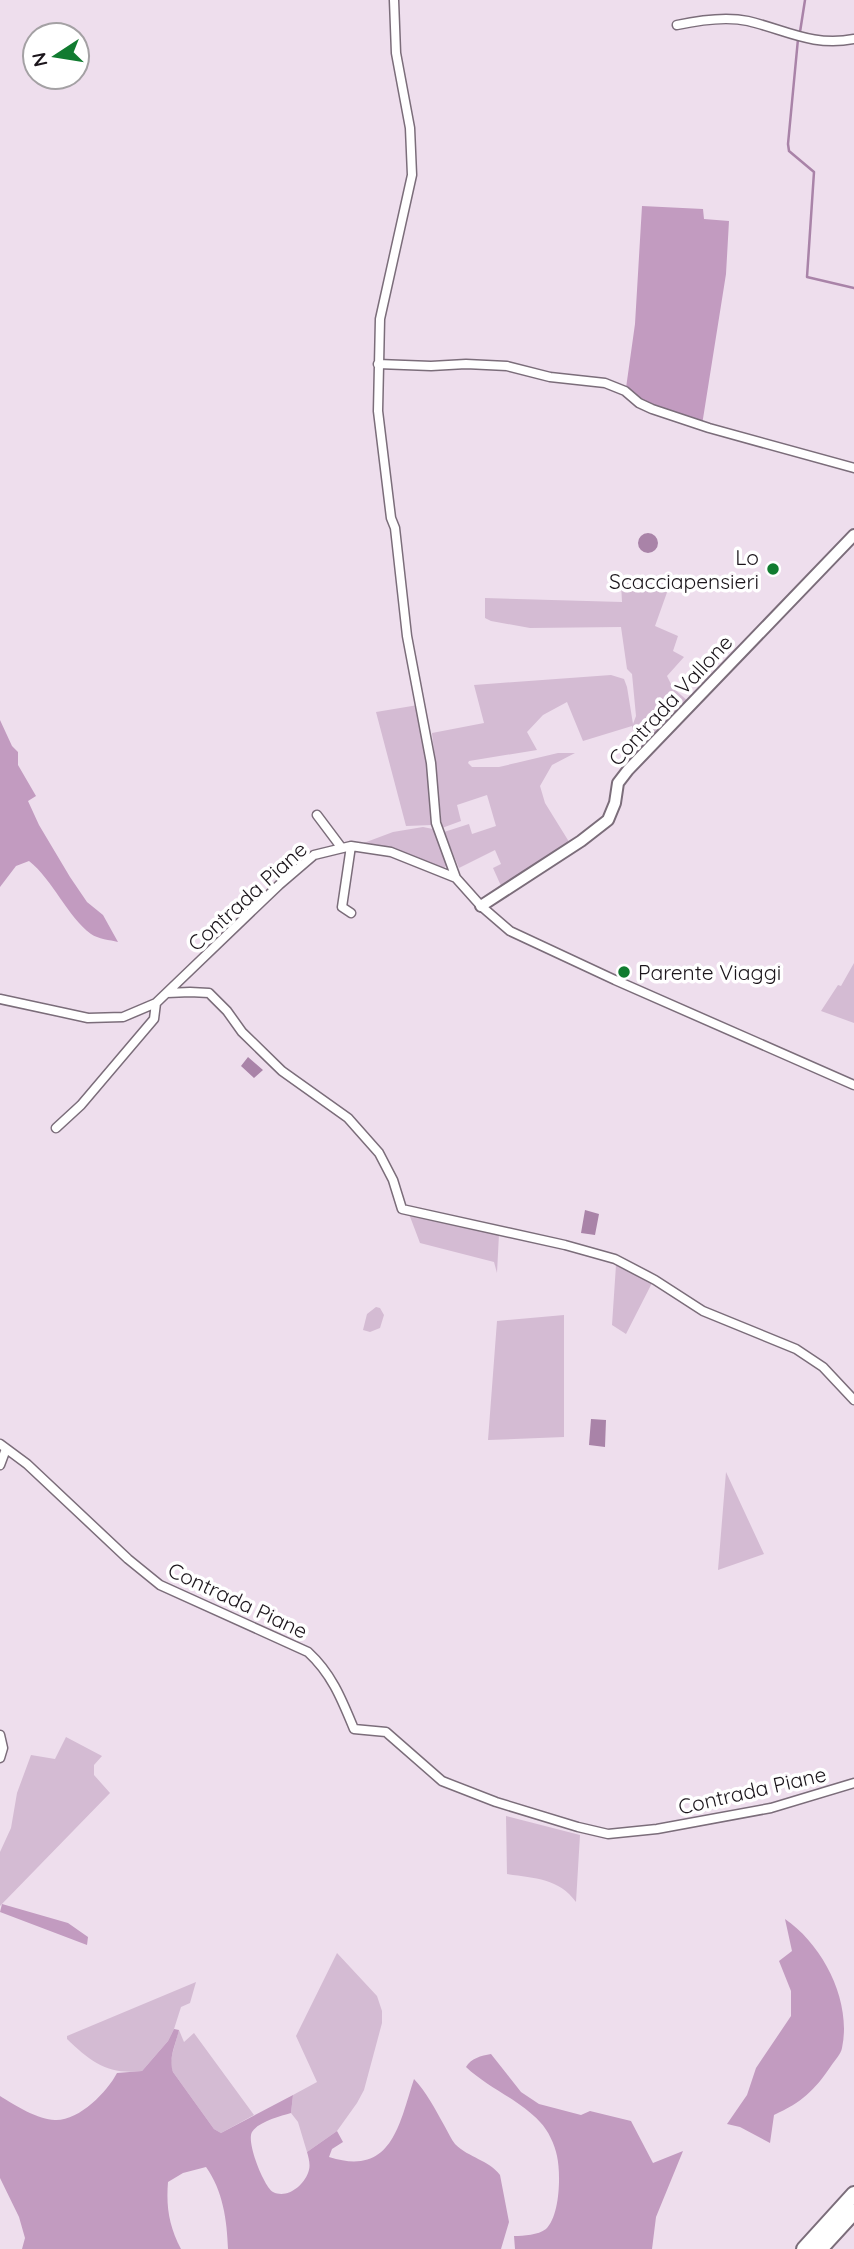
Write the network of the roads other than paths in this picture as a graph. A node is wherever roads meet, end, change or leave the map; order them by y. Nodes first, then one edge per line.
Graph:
1 (394, 0) edge
2 (677, 25) dead end
3 (854, 39) edge
4 (377, 363) junction
5 (854, 468) edge
6 (854, 535) edge
7 (317, 815) dead end
8 (351, 846) junction
9 (341, 847) junction
10 (456, 878) junction
11 (481, 905) junction
12 (351, 913) dead end
13 (167, 993) junction
14 (0, 999) edge
15 (156, 1003) junction
16 (854, 1084) edge
17 (56, 1128) dead end
18 (854, 1400) edge
19 (3, 1447) edge
20 (0, 1465) edge
21 (0, 1735) edge
22 (0, 1758) edge
23 (854, 1783) edge
24 (854, 2194) edge
25 (854, 2212) edge
26 (804, 2249) edge
27 (820, 2249) edge

1 - 4 street
2 - 3 street
4 - 5 street
4 - 10 street
6 - 11 street, Contrada Vallone
7 - 9 street
8 - 9 street, Contrada Piane
8 - 10 street, Contrada Piane
8 - 12 street
9 - 13 street, Contrada Piane
10 - 11 street, Contrada Piane
11 - 16 street, Contrada Piane
13 - 15 street, Contrada Piane
13 - 18 street
14 - 15 street, Contrada Piane
15 - 17 street
19 - 20 street
19 - 23 street, Contrada Piane
21 - 22 street
24 - 26 highway
25 - 27 highway

